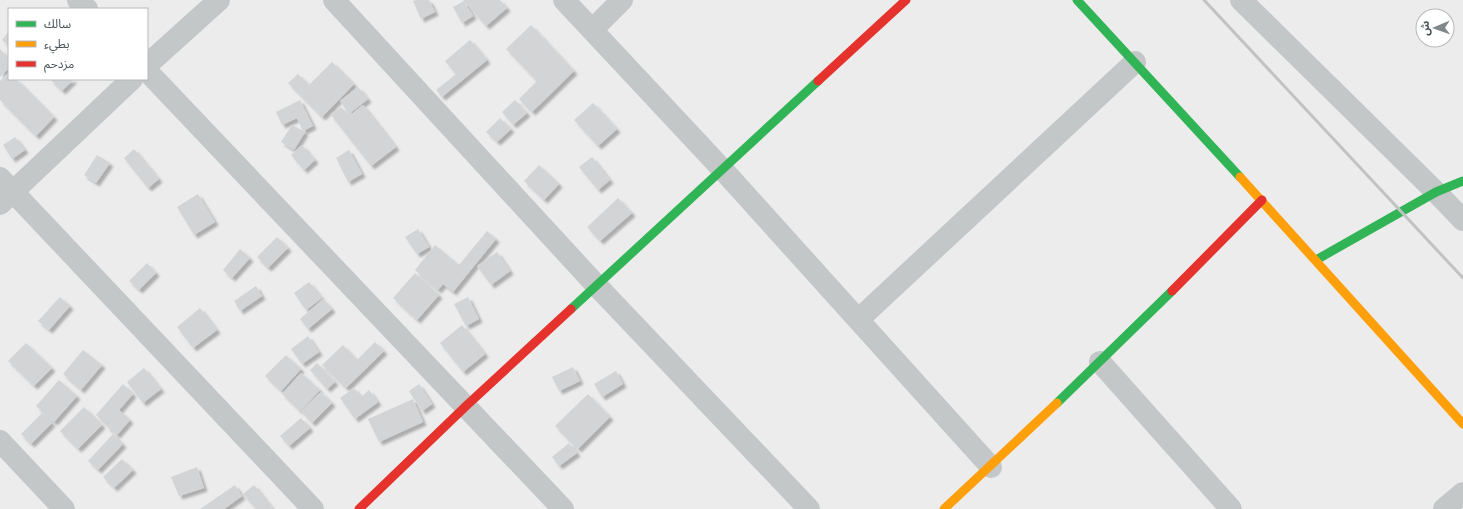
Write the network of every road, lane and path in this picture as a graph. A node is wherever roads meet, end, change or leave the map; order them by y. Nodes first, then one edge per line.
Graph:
1 (78, 0) edge
2 (219, 0) edge
3 (334, 0) edge
4 (564, 0) edge
5 (622, 0) edge
6 (906, 0) edge
7 (1077, 0) edge
8 (1090, 0) edge
9 (1241, 0) edge
10 (1084, 7) junction
11 (86, 8) edge
12 (592, 30) junction
13 (1135, 62) junction
14 (148, 64) edge
15 (148, 72) edge
16 (131, 80) edge
17 (723, 170) junction
18 (1463, 181) edge
19 (4, 191) edge
20 (1436, 192) junction
21 (1262, 200) junction
22 (1463, 220) edge
23 (1316, 260) junction
24 (597, 286) junction
25 (858, 319) junction
26 (1100, 362) junction
27 (466, 406) junction
28 (1463, 424) edge
29 (0, 441) edge
30 (991, 467) junction
31 (1463, 493) edge
32 (1223, 507) edge
33 (64, 509) edge
34 (313, 509) edge
35 (358, 509) edge
36 (563, 509) edge
37 (810, 509) edge
38 (944, 509) edge
39 (1444, 509) edge

1 - 11 street
2 - 14 street
3 - 24 street
4 - 12 street
5 - 12 street
6 - 17 street
7 - 10 street
8 - 10 street
9 - 20 street
10 - 13 street
12 - 17 street
13 - 21 street
13 - 25 street
15 - 27 street
16 - 19 street
17 - 24 street
17 - 25 street
18 - 20 street
19 - 34 street
20 - 22 street
20 - 23 street
21 - 23 street
21 - 26 street
23 - 28 street
24 - 27 street
24 - 37 street
25 - 30 street
26 - 30 street
26 - 32 street
27 - 35 street
27 - 36 street
29 - 33 street
30 - 38 street
31 - 39 street

